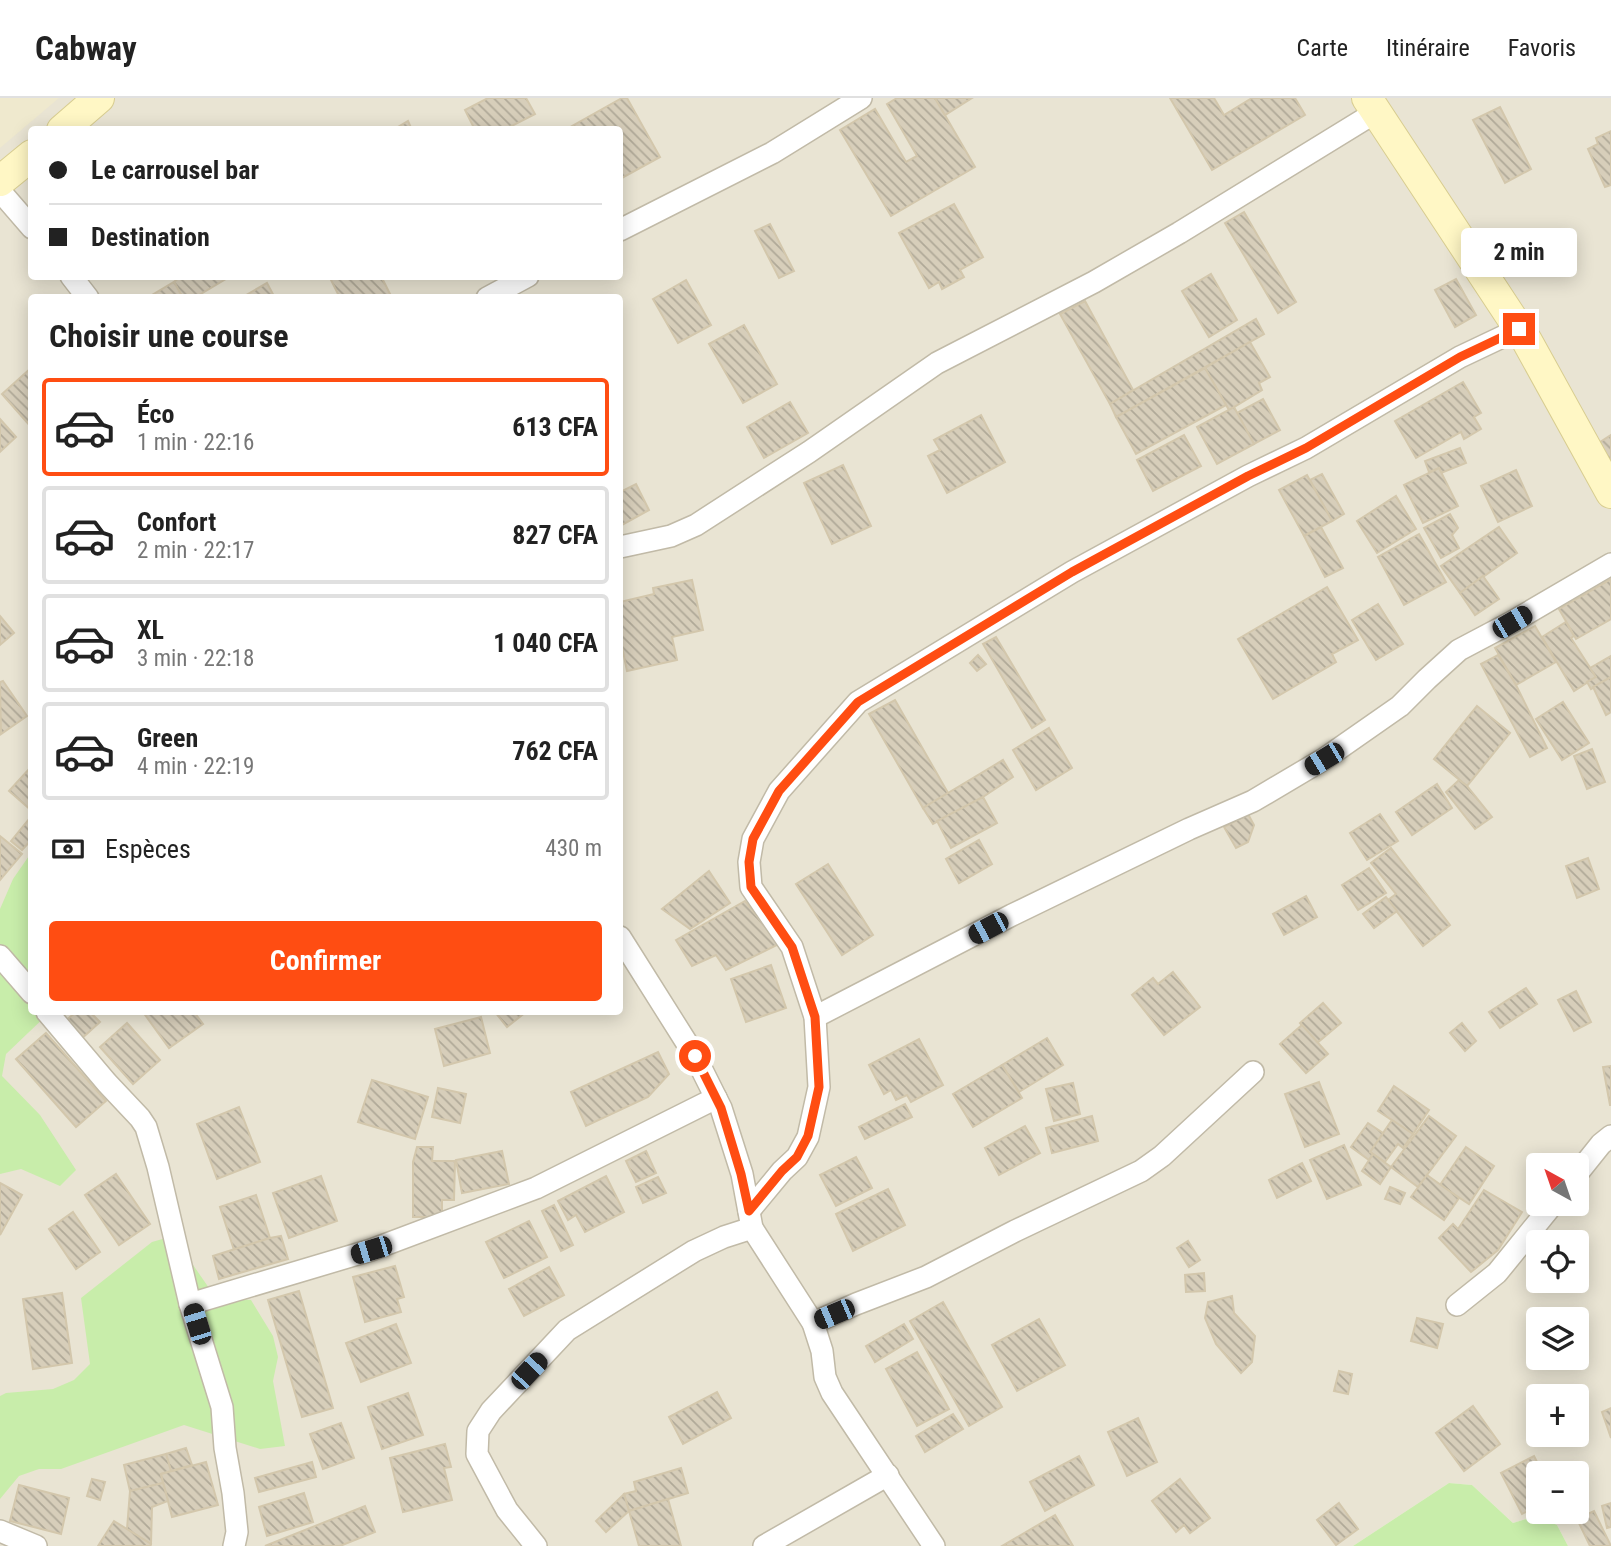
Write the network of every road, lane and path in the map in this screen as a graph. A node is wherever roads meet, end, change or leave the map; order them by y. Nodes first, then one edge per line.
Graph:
1 (99, 98) edge
2 (861, 98) edge
3 (1372, 105) edge
4 (67, 126) edge
5 (28, 158) edge
6 (0, 181) edge
7 (0, 191) edge
8 (28, 223) edge
9 (623, 228) edge
10 (74, 280) edge
11 (521, 280) edge
12 (85, 294) edge
13 (494, 294) edge
14 (1519, 329) junction
15 (1611, 493) edge
16 (623, 546) edge
17 (1611, 564) edge
18 (623, 942) edge
19 (0, 956) edge
20 (28, 988) edge
21 (50, 1015) edge
22 (815, 1017) junction
23 (1253, 1072) dead end
24 (716, 1098) junction
25 (1611, 1136) edge
26 (1589, 1159) edge
27 (1543, 1216) edge
28 (750, 1220) junction
29 (190, 1304) junction
30 (1457, 1305) dead end
31 (813, 1323) junction
32 (888, 1475) junction
33 (0, 1531) edge
34 (36, 1546) edge
35 (234, 1546) edge
36 (536, 1546) edge
37 (764, 1546) edge
38 (934, 1546) edge

1 - 4 street
2 - 9 street
3 - 14 street
3 - 16 street
5 - 6 street
7 - 8 street
10 - 12 street
11 - 13 street
14 - 15 street
14 - 22 street
17 - 22 street
18 - 24 street
19 - 20 street
21 - 29 street
22 - 28 street
23 - 31 street
24 - 28 street
24 - 29 street
25 - 26 street
27 - 30 street
28 - 31 street
28 - 36 street
29 - 35 street
31 - 32 street
32 - 37 street
32 - 38 street
33 - 34 street

